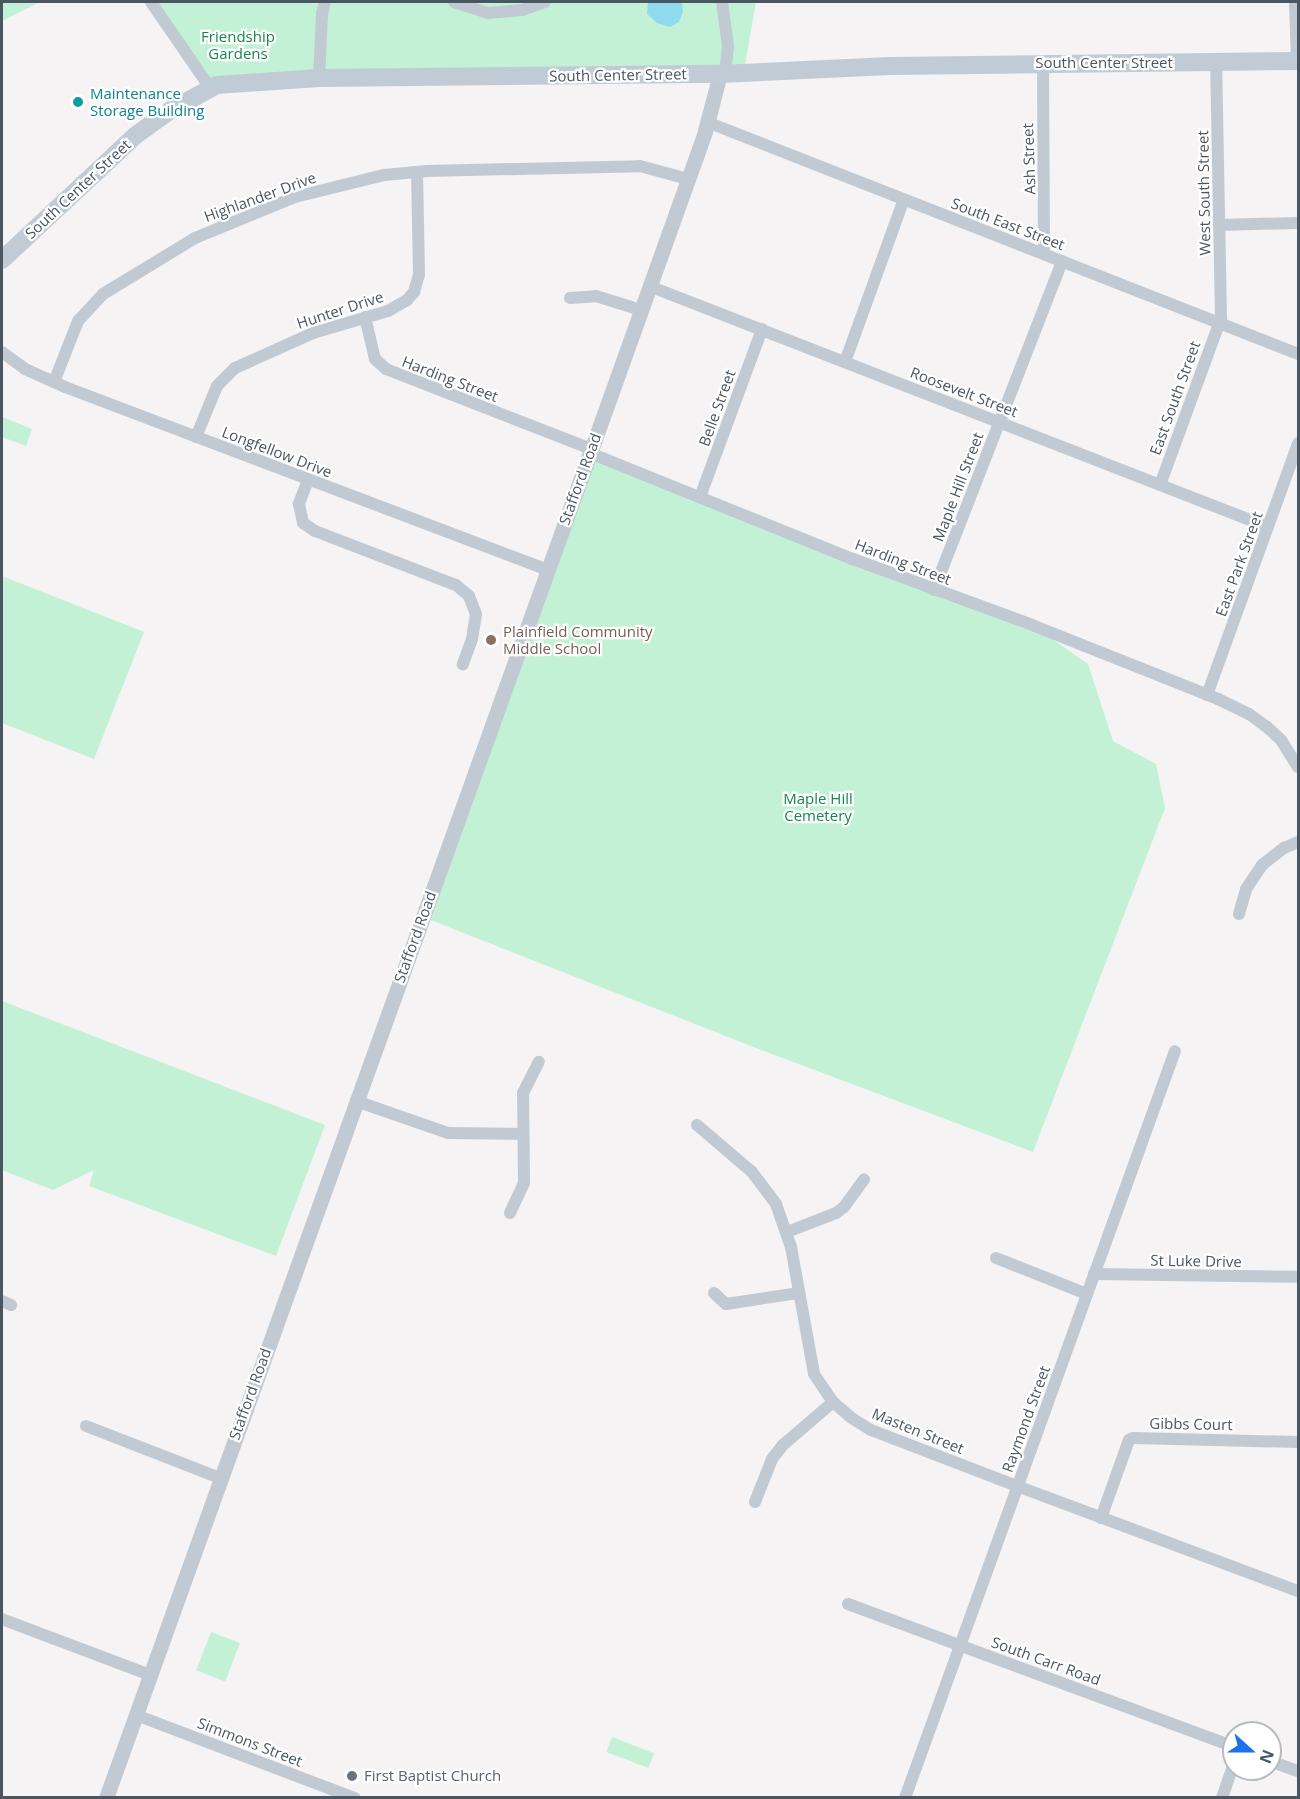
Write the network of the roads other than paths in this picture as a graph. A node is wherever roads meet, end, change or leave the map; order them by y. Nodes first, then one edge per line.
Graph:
1 (151, 2) edge
2 (325, 2) edge
3 (454, 2) edge
4 (545, 2) edge
5 (722, 2) edge
6 (1295, 2) edge
7 (1298, 61) edge
8 (1216, 62) junction
9 (1043, 63) junction
10 (722, 74) junction
11 (319, 78) junction
12 (210, 88) junction
13 (707, 122) junction
14 (417, 172) junction
15 (688, 179) junction
16 (904, 199) junction
17 (1299, 224) edge
18 (1219, 225) junction
19 (1044, 254) junction
20 (2, 260) edge
21 (1062, 261) junction
22 (650, 286) junction
23 (570, 298) dead end
24 (641, 310) junction
25 (365, 317) junction
26 (1219, 323) junction
27 (762, 329) junction
28 (2, 352) edge
29 (1299, 354) edge
30 (845, 362) junction
31 (54, 382) junction
32 (999, 422) junction
33 (196, 437) junction
34 (1299, 442) edge
35 (591, 451) junction
36 (308, 480) junction
37 (1160, 485) junction
38 (700, 497) junction
39 (1268, 527) junction
40 (548, 570) junction
41 (934, 590) junction
42 (463, 664) dead end
43 (1207, 695) junction
44 (1299, 767) edge
45 (1299, 842) edge
46 (1239, 914) dead end
47 (1175, 1051) dead end
48 (539, 1062) dead end
49 (356, 1101) junction
50 (697, 1125) dead end
51 (522, 1134) junction
52 (864, 1179) dead end
53 (510, 1213) dead end
54 (787, 1232) junction
55 (996, 1258) dead end
56 (1094, 1274) junction
57 (1299, 1277) edge
58 (714, 1293) dead end
59 (799, 1293) junction
60 (1087, 1294) junction
61 (833, 1402) junction
62 (86, 1426) dead end
63 (1299, 1442) edge
64 (220, 1478) junction
65 (1017, 1486) junction
66 (754, 1502) dead end
67 (1101, 1518) junction
68 (1299, 1591) edge
69 (848, 1604) dead end
70 (2, 1619) edge
71 (960, 1645) junction
72 (150, 1675) junction
73 (136, 1715) junction
74 (1222, 1743) edge
75 (1282, 1765) edge
76 (1299, 1771) edge
77 (1228, 1781) edge
78 (105, 1797) edge
79 (355, 1797) edge
80 (905, 1797) edge
81 (1222, 1797) edge

1 - 12 street
2 - 11 street
3 - 4 street
5 - 10 street
6 - 7 street
7 - 8 main road, South Center Street
8 - 9 main road, South Center Street
8 - 18 street, West South Street
9 - 10 main road, South Center Street
9 - 19 street, Ash Street
10 - 11 main road, South Center Street
10 - 13 street, Stafford Road
11 - 12 main road, South Center Street
12 - 20 main road, South Center Street
13 - 15 street, Stafford Road
13 - 16 street, South East Street
14 - 15 street, Highlander Drive
14 - 25 street, Hunter Drive
14 - 31 street, Highlander Drive
15 - 22 street, Stafford Road
16 - 19 street, South East Street
16 - 30 street
17 - 18 street
18 - 26 street, West South Street
19 - 21 street, South East Street
21 - 26 street, South East Street
21 - 32 street, Maple Hill Street
22 - 24 street, Stafford Road
22 - 27 street, Roosevelt Street
23 - 24 street
24 - 35 street, Stafford Road
25 - 33 street, Hunter Drive
25 - 35 street, Harding Street
26 - 29 street, South East Street
26 - 37 street, East South Street
27 - 30 street, Roosevelt Street
27 - 38 street, Belle Street
28 - 31 street, Longfellow Drive
30 - 32 street, Roosevelt Street
31 - 33 street, Longfellow Drive
32 - 37 street, Roosevelt Street
32 - 41 street, Maple Hill Street
33 - 36 street, Longfellow Drive
34 - 39 street, East Park Street
35 - 38 street, Harding Street
35 - 40 street, Stafford Road
36 - 40 street, Longfellow Drive
36 - 42 street
37 - 39 street, Roosevelt Street
38 - 41 street, Harding Street
39 - 43 street, East Park Street
40 - 49 street, Stafford Road
41 - 43 street, Harding Street
43 - 44 street, Harding Street
45 - 46 street
47 - 56 street, Raymond Street
48 - 51 street
49 - 51 street
49 - 64 street, Stafford Road
50 - 54 street, Masten Street
51 - 53 street
52 - 54 street
54 - 59 street, Masten Street
55 - 60 street
56 - 57 street, St Luke Drive
56 - 60 street, Raymond Street
58 - 59 street
59 - 61 street, Masten Street
60 - 65 street, Raymond Street
61 - 65 street, Masten Street
61 - 66 street
62 - 64 street
63 - 67 street, Gibbs Court
64 - 72 street, Stafford Road
65 - 67 street, Masten Street
65 - 71 street, Raymond Street
67 - 68 street, Masten Street
69 - 71 street, South Carr Road
70 - 72 street
71 - 74 street, South Carr Road
71 - 80 street, Raymond Street
72 - 73 street, Stafford Road
73 - 78 street, Stafford Road
73 - 79 street, Simmons Street
75 - 76 street
77 - 81 street

